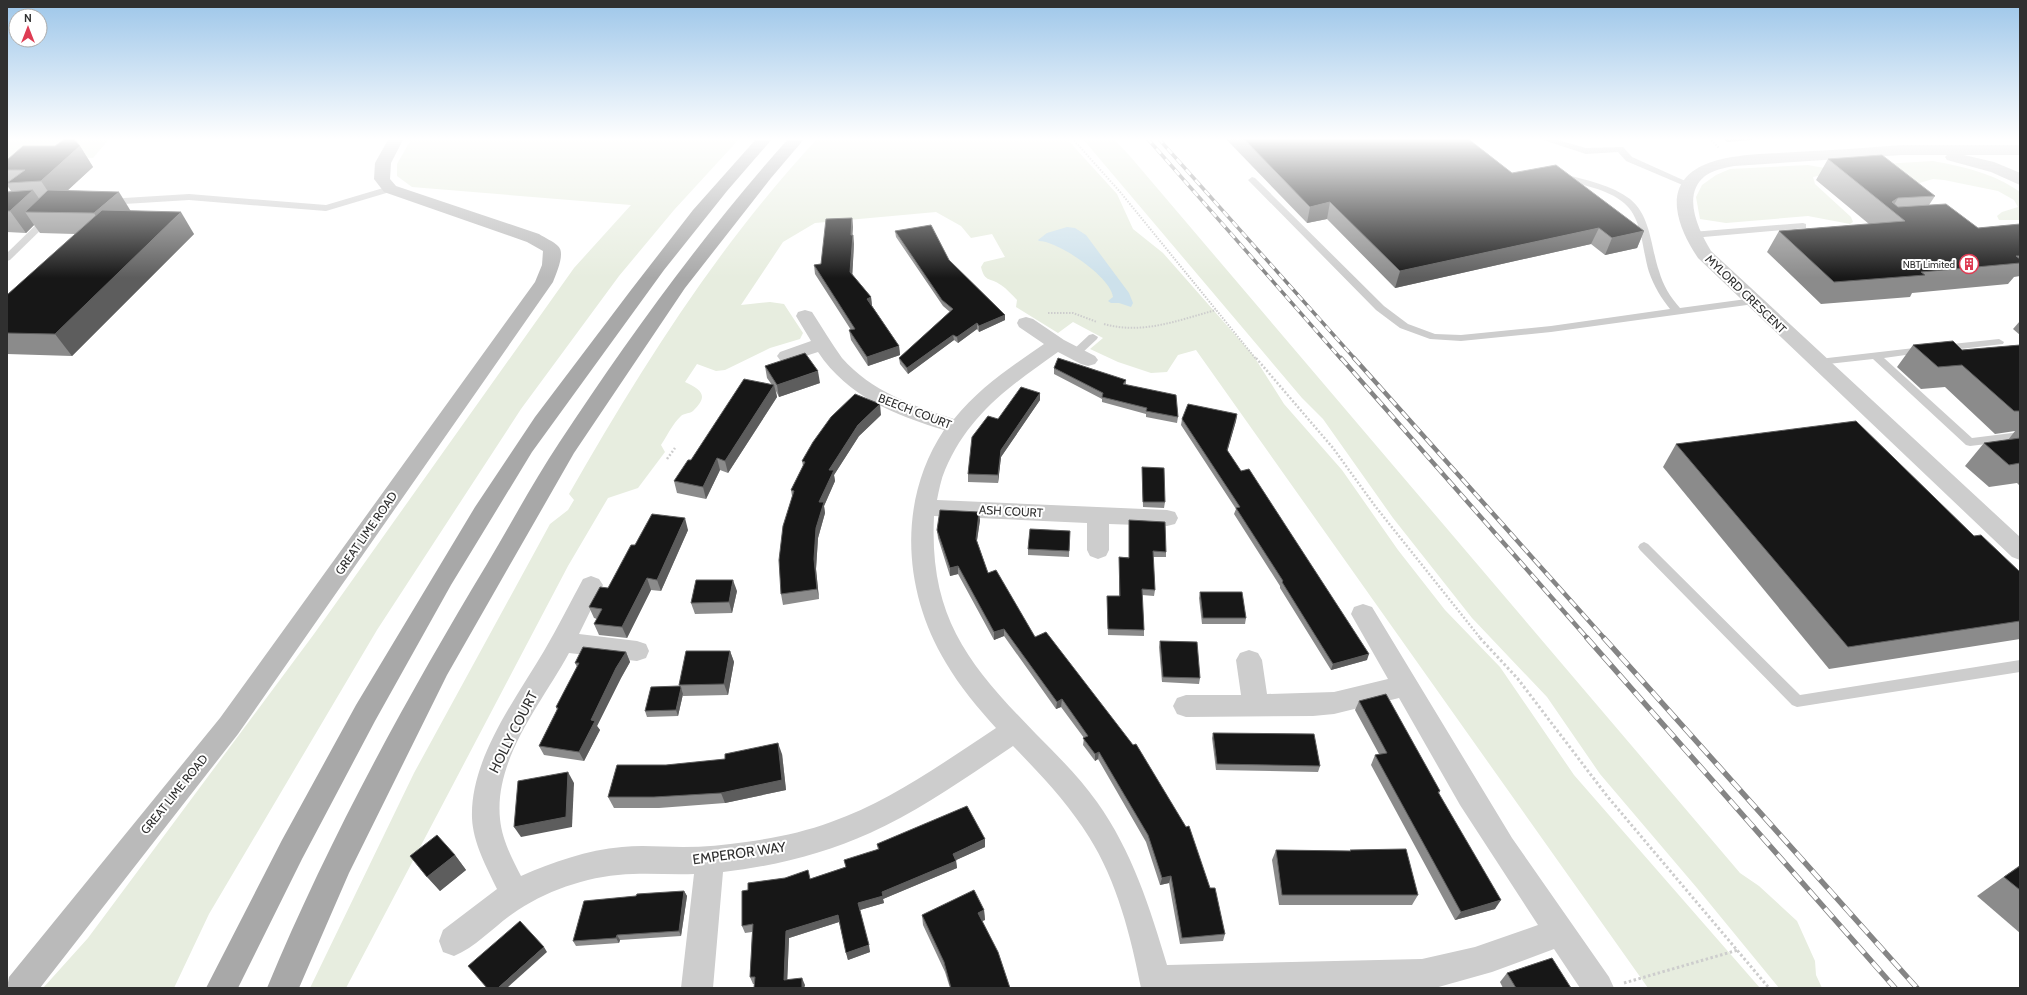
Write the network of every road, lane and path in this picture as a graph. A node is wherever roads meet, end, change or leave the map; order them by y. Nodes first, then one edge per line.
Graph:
1 (386, 184) edge
2 (724, 184) edge
3 (758, 184) edge
4 (1113, 184) edge
5 (1256, 184) edge
6 (1586, 184) edge
7 (1688, 184) edge
8 (390, 189) junction
9 (101, 202) edge
10 (56, 210) edge
11 (1803, 226) dead end
12 (1692, 235) junction
13 (7, 258) edge
14 (1754, 301) junction
15 (1216, 310) junction
16 (1677, 311) junction
17 (805, 316) dead end
18 (1026, 323) joint
19 (1093, 337) dead end
20 (1999, 342) dead end
21 (823, 344) junction
22 (1074, 352) junction
23 (787, 356) dead end
24 (1876, 356) junction
25 (1819, 362) junction
26 (958, 427) junction
27 (2020, 436) edge
28 (675, 448) dead end
29 (667, 459) dead end
30 (924, 506) junction
31 (1098, 515) junction
32 (1167, 518) dead end
33 (2018, 546) edge
34 (1644, 547) dead end
35 (1098, 550) dead end
36 (591, 585) dead end
37 (1363, 614) dead end
38 (562, 642) junction
39 (638, 650) dead end
40 (1249, 660) dead end
41 (2020, 666) edge
42 (1406, 686) junction
43 (1186, 706) dead end
44 (1256, 706) junction
45 (1015, 730) junction
46 (710, 860) junction
47 (515, 895) junction
48 (1559, 932) junction
49 (454, 940) dead end
50 (1738, 950) junction
51 (18, 983) edge
52 (1156, 984) edge
53 (1610, 986) edge
54 (222, 988) edge
55 (283, 988) edge
56 (697, 988) edge
57 (1769, 988) edge

1 - 8 main road
2 - 54 main road
3 - 55 main road
4 - 15 path
5 - 16 lane
6 - 16 lane
7 - 12 street, MYLORD CRESCENT
8 - 9 lane
8 - 51 main road, GREAT LIME ROAD
10 - 13 lane
11 - 12 lane
12 - 14 street, MYLORD CRESCENT
14 - 16 lane
14 - 25 street, MYLORD CRESCENT
15 - 18 path
15 - 50 path
17 - 21 street, BEECH COURT
18 - 22 street
19 - 22 lane
20 - 24 lane
21 - 23 street
21 - 26 street, BEECH COURT
22 - 26 street
24 - 25 lane
24 - 27 lane
25 - 33 street, MYLORD CRESCENT
26 - 30 street
28 - 29 path
30 - 31 street, ASH COURT
30 - 45 street
31 - 32 street, ASH COURT
31 - 35 street
34 - 41 lane
36 - 38 street, HOLLY COURT
37 - 42 street
38 - 39 street
38 - 47 street, HOLLY COURT
40 - 44 street
42 - 44 street
42 - 48 street
43 - 44 street
45 - 46 street, EMPEROR WAY
45 - 52 street
46 - 47 street, EMPEROR WAY
46 - 56 street
47 - 49 street, EMPEROR WAY
48 - 52 street
48 - 53 street
50 - 53 path
50 - 57 path

